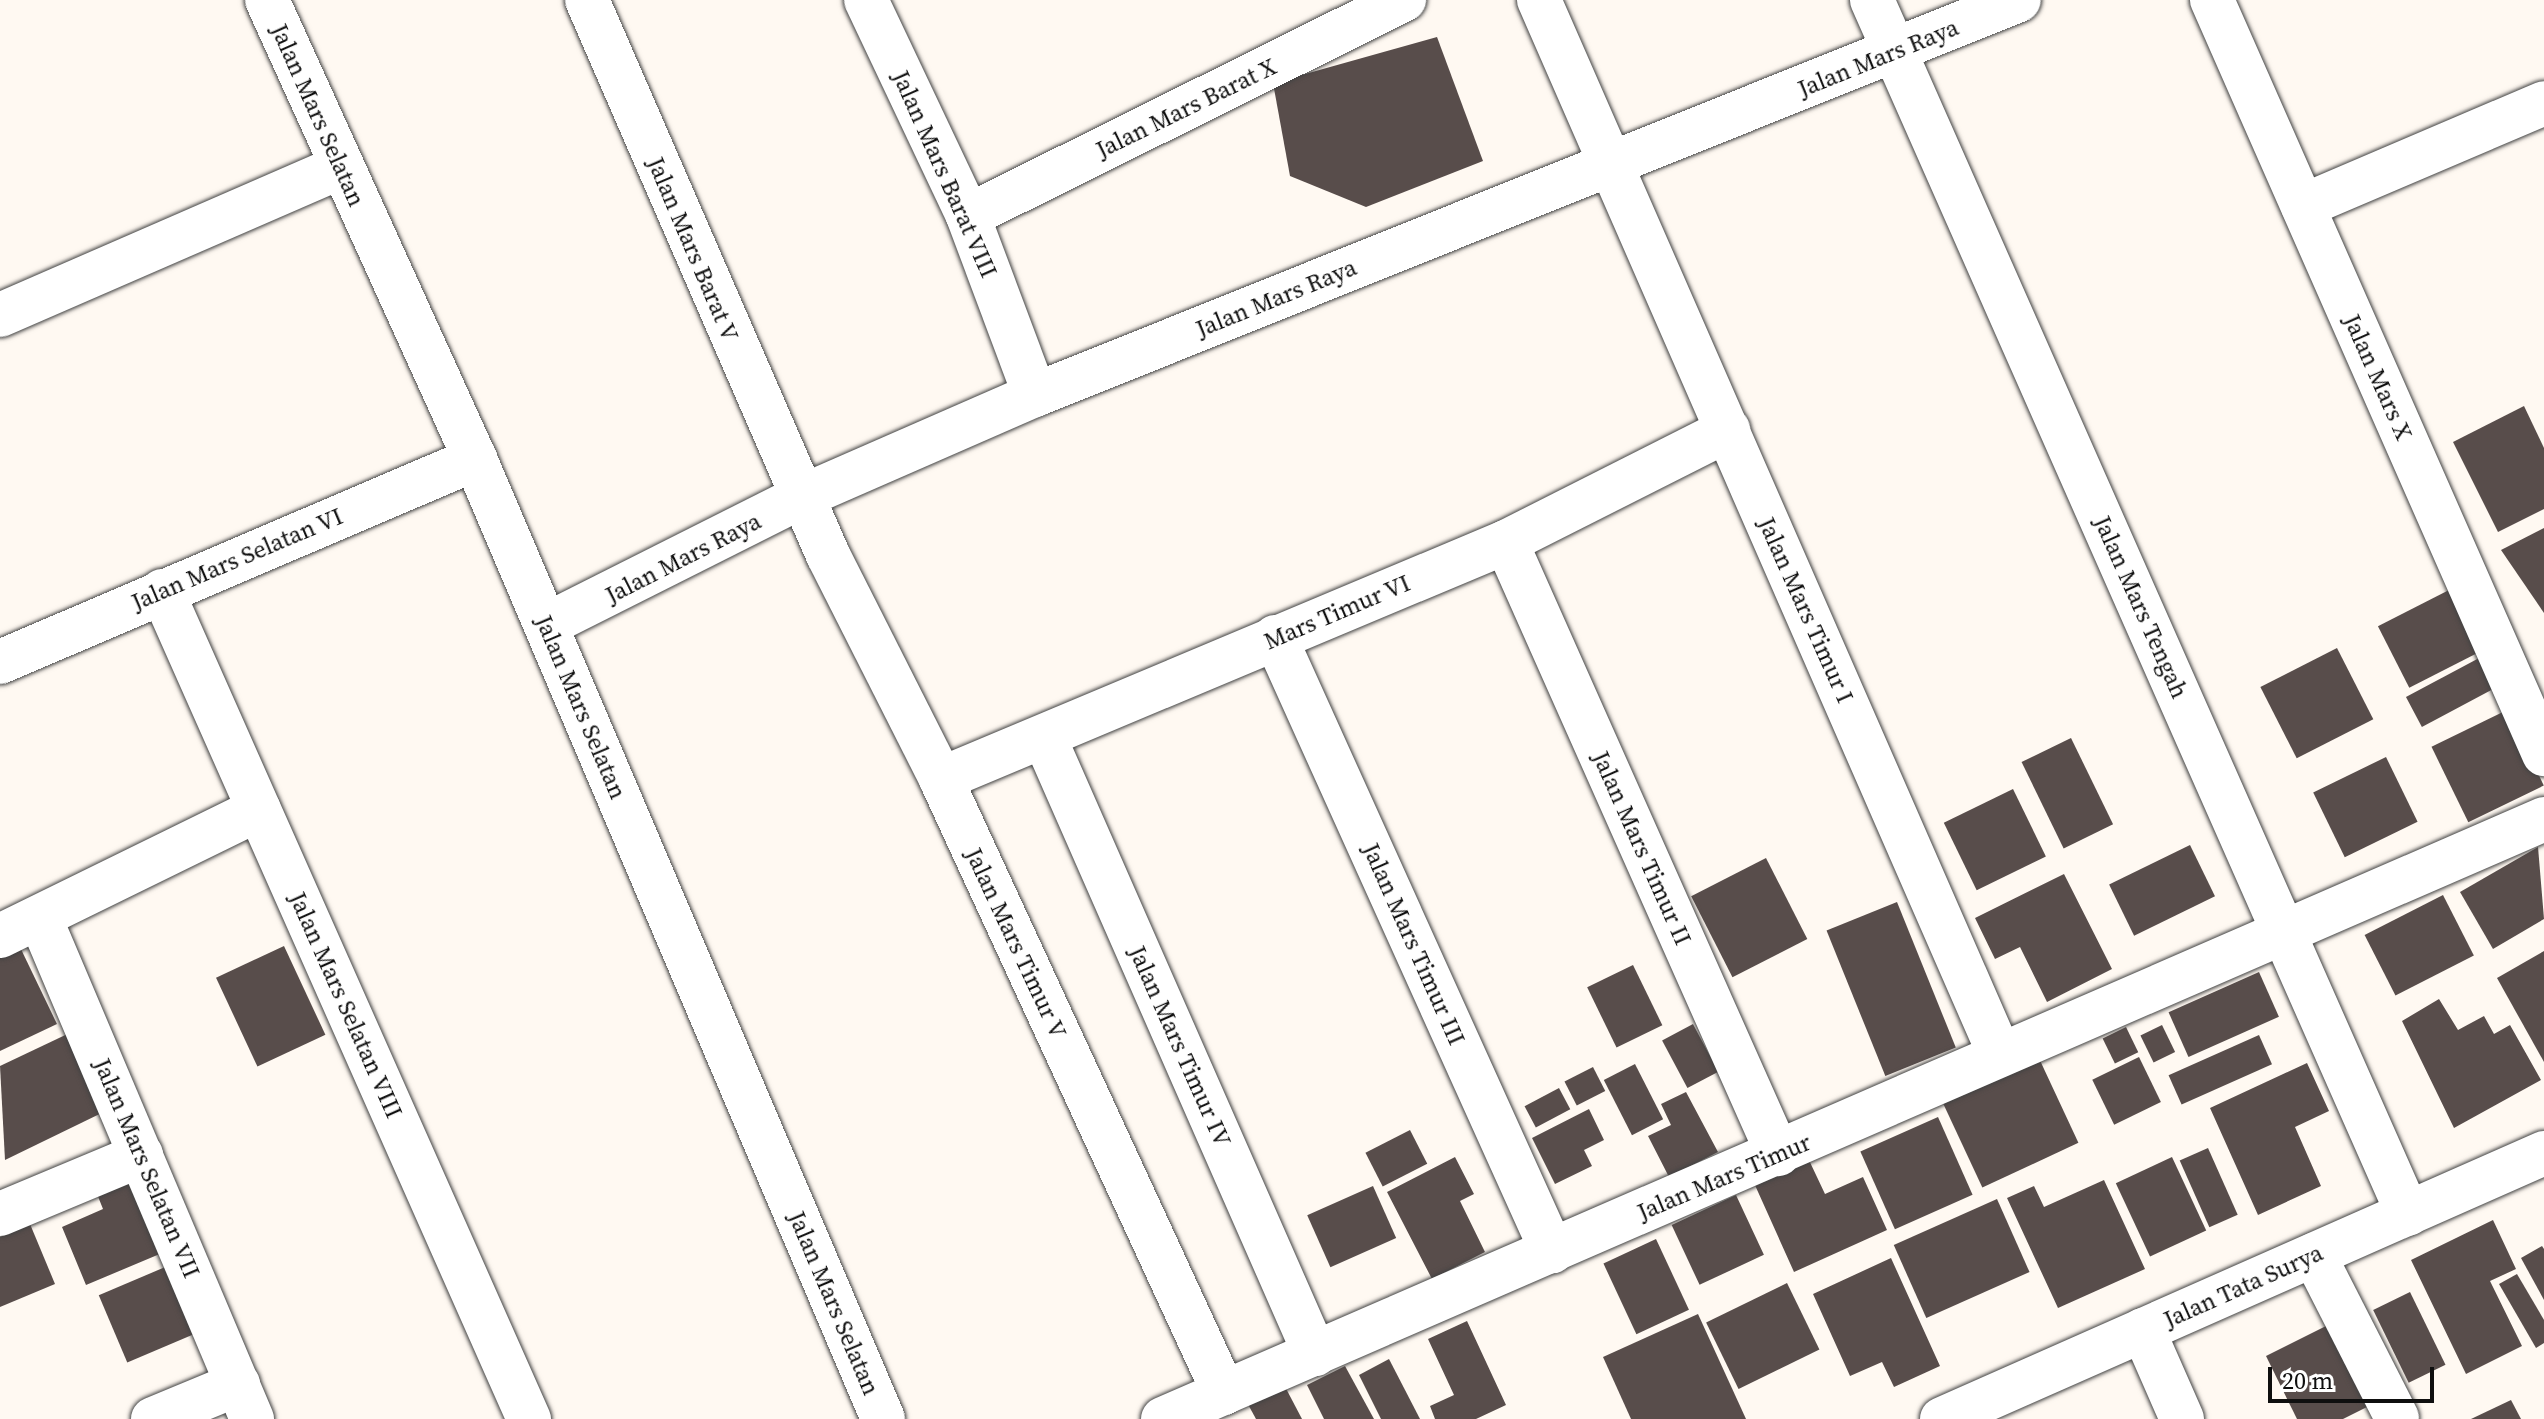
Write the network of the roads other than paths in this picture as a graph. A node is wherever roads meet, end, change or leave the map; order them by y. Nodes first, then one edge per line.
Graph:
1 (267, 0) edge
2 (587, 0) edge
3 (866, 0) edge
4 (1404, 0) edge
5 (1539, 0) edge
6 (1872, 0) edge
7 (2019, 0) edge
8 (2212, 0) edge
9 (1896, 53) junction
10 (2543, 107) edge
11 (1609, 166) junction
12 (340, 167) junction
13 (2303, 206) junction
14 (968, 216) junction
15 (0, 315) edge
16 (1035, 395) junction
17 (1728, 430) junction
18 (475, 459) junction
19 (801, 497) junction
20 (1506, 542) junction
21 (162, 591) junction
22 (546, 625) junction
23 (1275, 637) junction
24 (0, 662) edge
25 (1045, 739) junction
26 (2544, 754) edge
27 (941, 779) junction
28 (259, 809) junction
29 (2544, 819) edge
30 (40, 918) junction
31 (2286, 934) junction
32 (0, 936) edge
33 (2000, 1055) junction
34 (2544, 1153) edge
35 (1778, 1154) junction
36 (141, 1155) junction
37 (0, 1214) edge
38 (2408, 1214) junction
39 (1552, 1251) junction
40 (2314, 1255) junction
41 (2143, 1330) junction
42 (1315, 1354) junction
43 (1224, 1393) junction
44 (245, 1402) edge
45 (2397, 1418) edge
46 (153, 1419) edge
47 (529, 1419) edge
48 (883, 1419) edge
49 (1163, 1419) edge
50 (1942, 1419) edge
51 (2182, 1419) edge

1 - 12 street, Jalan Mars Selatan
2 - 19 street, Jalan Mars Barat V
3 - 14 street, Jalan Mars Barat VIII
4 - 14 street, Jalan Mars Barat X
5 - 11 street, Jalan Mars Timur I
6 - 9 street, Jalan Mars Tengah
7 - 9 street, Jalan Mars Raya
8 - 13 street, Jalan Mars X
9 - 11 street, Jalan Mars Raya
9 - 31 street, Jalan Mars Tengah
10 - 13 street
11 - 16 street, Jalan Mars Raya
11 - 17 street, Jalan Mars Timur I
12 - 15 street
12 - 18 street, Jalan Mars Selatan
13 - 26 street, Jalan Mars X
14 - 16 street, Jalan Mars Barat VIII
16 - 19 street, Jalan Mars Raya
17 - 20 street, Mars Timur VI
17 - 33 street, Jalan Mars Timur I
18 - 21 street, Jalan Mars Selatan VI
18 - 22 street, Jalan Mars Selatan
19 - 22 street, Jalan Mars Raya
19 - 27 street, Jalan Mars Timur V
20 - 23 street, Mars Timur VI
20 - 35 street, Jalan Mars Timur II
21 - 24 street, Jalan Mars Selatan VI
21 - 28 street, Jalan Mars Selatan VIII
22 - 48 street, Jalan Mars Selatan
23 - 25 street, Mars Timur VI
23 - 39 street, Jalan Mars Timur III
25 - 27 street, Mars Timur VI
25 - 42 street, Jalan Mars Timur IV
27 - 43 street, Jalan Mars Timur V
28 - 30 street
28 - 47 street, Jalan Mars Selatan VIII
29 - 31 street, Jalan Mars Timur
30 - 32 street
30 - 36 street, Jalan Mars Selatan VII
31 - 33 street, Jalan Mars Timur
31 - 38 street, Jalan Mars Tengah
33 - 35 street, Jalan Mars Timur
34 - 38 street, Jalan Tata Surya
35 - 39 street, Jalan Mars Timur
36 - 37 street
36 - 44 street, Jalan Mars Selatan VII
38 - 40 street, Jalan Tata Surya
39 - 42 street, Jalan Mars Timur
40 - 41 street, Jalan Tata Surya
40 - 45 street
41 - 50 street, Jalan Tata Surya
41 - 51 street
42 - 43 street, Jalan Mars Timur
43 - 49 street, Jalan Mars Timur
44 - 46 street

